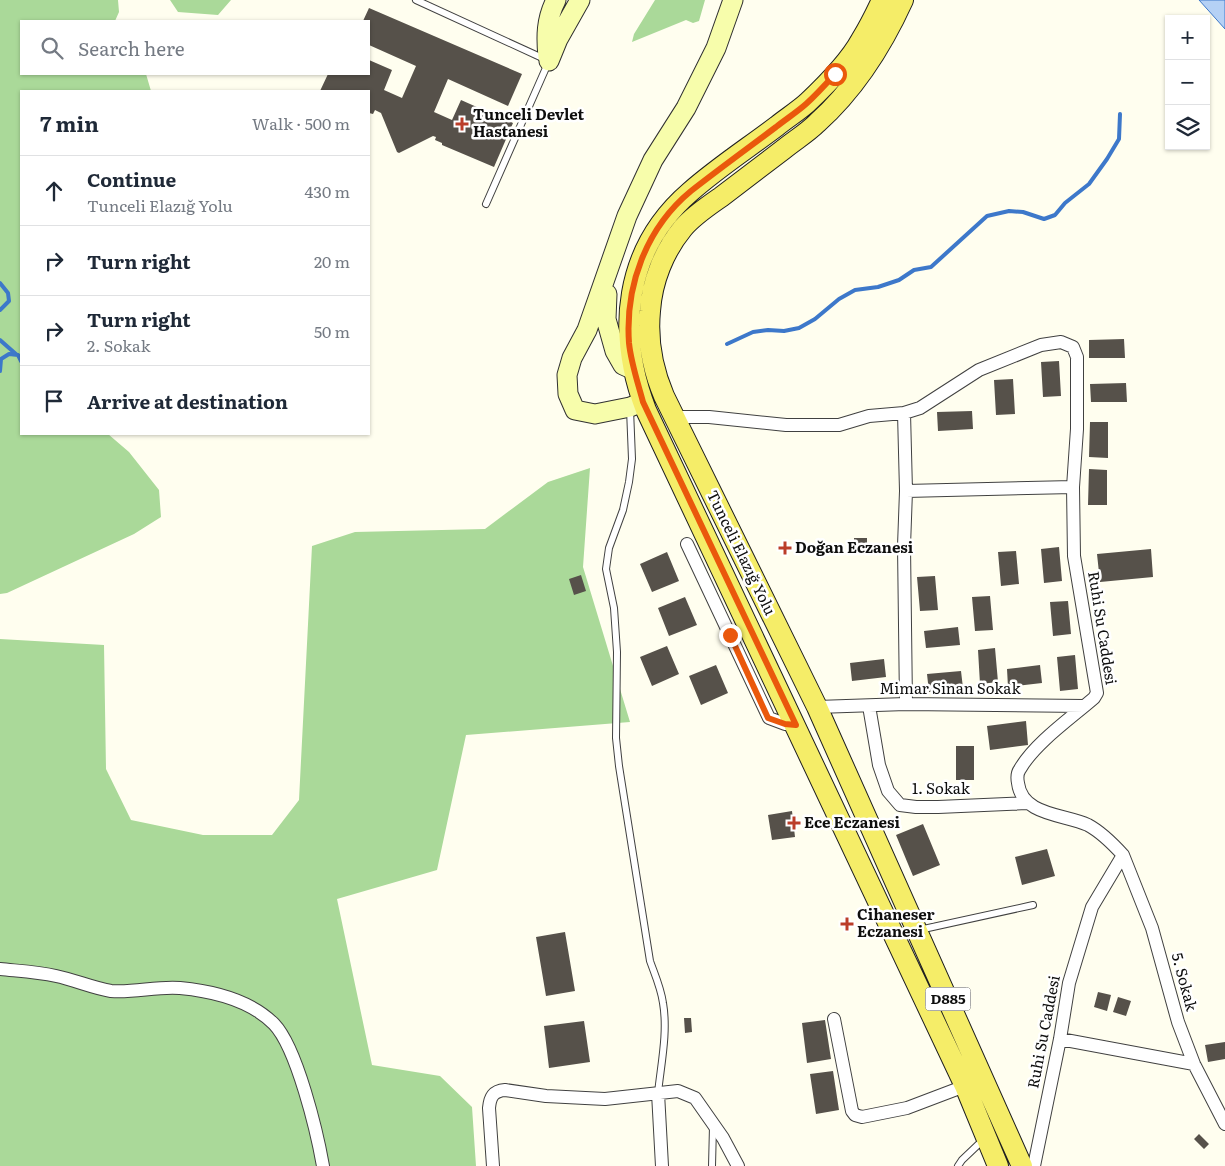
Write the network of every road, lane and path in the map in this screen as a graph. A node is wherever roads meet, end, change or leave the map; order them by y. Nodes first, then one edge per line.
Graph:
1 (416, 0) edge
2 (556, 0) edge
3 (580, 0) edge
4 (733, 0) edge
5 (740, 0) edge
6 (882, 0) edge
7 (904, 0) edge
8 (548, 61) junction
9 (486, 204) dead end
10 (634, 370) junction
11 (637, 405) junction
12 (904, 413) junction
13 (674, 418) junction
14 (1073, 487) junction
15 (906, 491) junction
16 (687, 544) dead end
17 (906, 704) junction
18 (869, 706) junction
19 (1084, 706) junction
20 (817, 707) junction
21 (796, 725) junction
22 (1027, 803) junction
23 (1120, 851) junction
24 (1033, 905) dead end
25 (917, 931) junction
26 (0, 969) edge
27 (834, 1019) dead end
28 (1060, 1039) junction
29 (1194, 1064) junction
30 (965, 1086) junction
31 (658, 1093) junction
32 (713, 1124) junction
33 (1225, 1124) edge
34 (986, 1137) junction
35 (323, 1166) edge
36 (493, 1166) edge
37 (662, 1166) edge
38 (712, 1166) edge
39 (738, 1166) edge
40 (958, 1166) edge
41 (998, 1166) edge
42 (1022, 1166) edge
43 (1034, 1166) edge

1 - 8 lane
2 - 8 street
3 - 8 street
4 - 11 street
5 - 10 street
6 - 10 main road, Tunceli Elazığ Yolu / D885
7 - 13 main road, Tunceli Elazığ Yolu / D885
8 - 9 lane
10 - 11 main road, Tunceli Elazığ Yolu / D885
11 - 21 main road, Tunceli Elazığ Yolu / D885
11 - 31 lane
12 - 13 street, Ruhi Su Caddesi
12 - 14 street, Ruhi Su Caddesi
12 - 15 street
13 - 20 main road, Tunceli Elazığ Yolu / D885
14 - 15 street
14 - 19 street, Ruhi Su Caddesi
15 - 17 street
16 - 21 street
17 - 18 street, Mimar Sinan Sokak
17 - 19 street, Mimar Sinan Sokak
18 - 20 street, Mimar Sinan Sokak
18 - 22 street, 1. Sokak
19 - 22 street, Ruhi Su Caddesi
20 - 25 main road, Tunceli Elazığ Yolu / D885
21 - 30 main road, Tunceli Elazığ Yolu / D885
22 - 23 street
23 - 28 street, Ruhi Su Caddesi
23 - 29 street, 5. Sokak
24 - 25 lane
25 - 42 main road, Tunceli Elazığ Yolu / D885
26 - 35 street
27 - 30 street
28 - 29 street
28 - 43 street, Ruhi Su Caddesi
29 - 33 street, 5. Sokak
30 - 34 main road, Tunceli Elazığ Yolu / D885
31 - 32 street
31 - 36 street
31 - 37 street
32 - 38 lane
32 - 39 street
34 - 40 lane
34 - 41 main road, Tunceli Elazığ Yolu / D885

